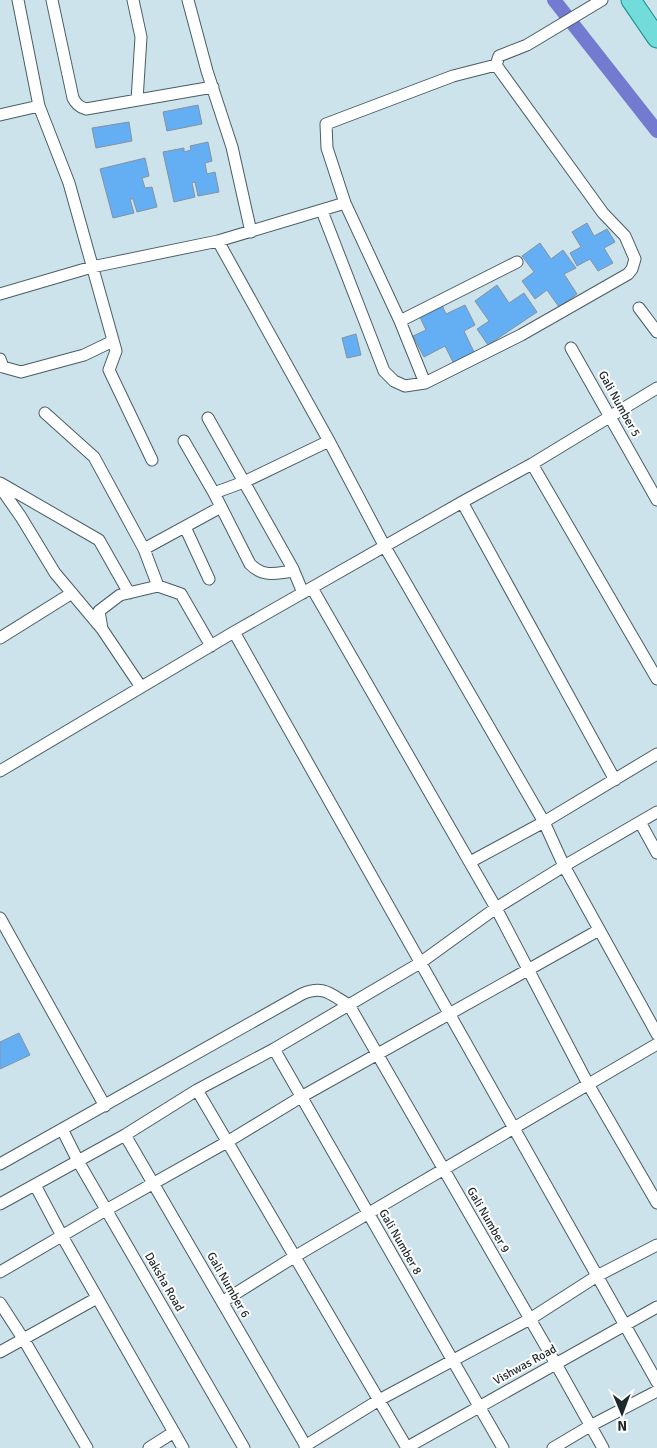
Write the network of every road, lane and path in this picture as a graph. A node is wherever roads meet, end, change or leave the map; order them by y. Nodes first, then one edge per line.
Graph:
1 (18, 0) edge
2 (52, 0) edge
3 (133, 0) edge
4 (188, 0) edge
5 (602, 0) edge
6 (631, 0) edge
7 (657, 38) edge
8 (496, 65) junction
9 (212, 87) junction
10 (137, 100) junction
11 (39, 106) junction
12 (0, 115) edge
13 (345, 203) junction
14 (322, 211) junction
15 (251, 232) junction
16 (218, 241) junction
17 (517, 262) dead end
18 (92, 267) junction
19 (0, 294) edge
20 (640, 308) dead end
21 (400, 321) junction
22 (657, 332) edge
23 (113, 341) junction
24 (571, 348) dead end
25 (0, 359) edge
26 (425, 383) junction
27 (657, 388) edge
28 (45, 413) dead end
29 (610, 417) junction
30 (208, 418) dead end
31 (184, 441) dead end
32 (329, 441) junction
33 (152, 460) dead end
34 (532, 464) junction
35 (244, 482) junction
36 (0, 485) edge
37 (214, 493) junction
38 (657, 500) edge
39 (462, 502) junction
40 (221, 507) junction
41 (185, 527) junction
42 (385, 548) junction
43 (144, 549) junction
44 (294, 571) junction
45 (209, 579) dead end
46 (158, 586) junction
47 (307, 591) junction
48 (129, 592) junction
49 (72, 593) junction
50 (102, 629) junction
51 (234, 632) junction
52 (0, 638) edge
53 (210, 646) junction
54 (657, 679) edge
55 (141, 687) junction
56 (657, 754) edge
57 (0, 771) edge
58 (615, 780) junction
59 (657, 812) edge
60 (544, 822) junction
61 (640, 822) junction
62 (657, 853) edge
63 (470, 862) junction
64 (564, 866) junction
65 (496, 908) junction
66 (0, 918) edge
67 (599, 930) junction
68 (420, 963) junction
69 (528, 970) junction
70 (349, 1005) junction
71 (449, 1013) junction
72 (657, 1034) edge
73 (657, 1044) edge
74 (274, 1049) junction
75 (377, 1055) junction
76 (588, 1084) junction
77 (197, 1090) junction
78 (301, 1097) junction
79 (105, 1106) junction
80 (514, 1128) junction
81 (62, 1130) junction
82 (125, 1136) junction
83 (227, 1142) junction
84 (78, 1161) junction
85 (0, 1164) edge
86 (443, 1170) junction
87 (35, 1184) junction
88 (152, 1184) junction
89 (657, 1203) edge
90 (0, 1204) edge
91 (106, 1210) junction
92 (368, 1214) junction
93 (62, 1236) junction
94 (657, 1245) edge
95 (294, 1258) junction
96 (0, 1272) edge
97 (597, 1276) junction
98 (97, 1298) junction
99 (222, 1302) junction
100 (0, 1303) edge
101 (657, 1307) edge
102 (530, 1320) junction
103 (624, 1325) junction
104 (24, 1340) junction
105 (0, 1352) edge
106 (453, 1362) junction
107 (556, 1364) junction
108 (657, 1382) edge
109 (657, 1392) edge
110 (379, 1400) junction
111 (479, 1406) junction
112 (590, 1426) junction
113 (174, 1432) junction
114 (306, 1447) edge
115 (87, 1448) edge
116 (149, 1448) edge
117 (183, 1448) edge
118 (244, 1448) edge
119 (407, 1448) edge
120 (503, 1448) edge
121 (553, 1448) edge
122 (603, 1448) edge

1 - 11 street
2 - 10 street
3 - 10 street
4 - 9 street
5 - 8 street
6 - 7 main road
8 - 13 street
8 - 26 street
9 - 10 street
9 - 15 street
11 - 12 street
11 - 18 street
13 - 14 street
13 - 21 street
14 - 15 street
14 - 26 street
15 - 16 street
16 - 18 street
16 - 32 street
17 - 21 street
18 - 19 street
18 - 23 street
20 - 22 street
21 - 26 street
23 - 25 street
23 - 33 street
24 - 29 street, Gali Number 5
27 - 29 street
28 - 43 street
29 - 34 street
29 - 38 street, Gali Number 5
30 - 35 street
31 - 37 street
32 - 35 street
32 - 42 street
34 - 39 street
34 - 54 street
35 - 37 street
35 - 44 street
36 - 48 street
36 - 49 street
37 - 40 street
39 - 42 street
39 - 58 street
40 - 41 street
40 - 44 street
41 - 43 street
41 - 45 street
42 - 47 street
42 - 60 street
43 - 46 street
44 - 47 street
46 - 48 street
46 - 53 street
47 - 51 street
47 - 63 street
48 - 50 street
49 - 50 street
49 - 52 street
50 - 55 street
51 - 53 street
51 - 68 street
53 - 55 street
55 - 57 street
56 - 58 street
58 - 60 street
59 - 61 street
60 - 63 street
60 - 64 street
61 - 62 street
61 - 64 street
63 - 65 street
64 - 65 street
64 - 67 street
65 - 68 street
65 - 69 street
66 - 79 street
67 - 69 street
67 - 72 street
68 - 70 street
68 - 71 street
69 - 71 street
69 - 76 street
70 - 74 street
70 - 75 street, Gali Number 9
70 - 79 street
71 - 75 street
71 - 80 street
73 - 76 street
74 - 77 street
74 - 78 street, Gali Number 8
75 - 78 street
75 - 86 street, Gali Number 9
76 - 80 street
76 - 89 street
77 - 82 street
77 - 83 street
78 - 83 street
78 - 92 street, Gali Number 8
79 - 81 street
80 - 86 street
80 - 97 street
81 - 84 street, Daksha Road
81 - 85 street
82 - 84 street
82 - 88 street, Gali Number 6
83 - 88 street
83 - 95 street
84 - 87 street
84 - 91 street, Daksha Road
86 - 92 street
86 - 102 street, Gali Number 9
87 - 90 street
87 - 93 street
88 - 91 street
88 - 99 street, Gali Number 6
91 - 93 street
91 - 118 street, Daksha Road
92 - 95 street
92 - 106 street, Gali Number 8
93 - 96 street
93 - 98 street
94 - 97 street
95 - 99 street
95 - 110 street
97 - 102 street
97 - 103 street
98 - 104 street
98 - 113 street
99 - 114 street, Gali Number 6
100 - 104 street
101 - 103 street, Vishwas Road
102 - 106 street
102 - 107 street, Gali Number 9
103 - 107 street, Vishwas Road
103 - 108 street
104 - 105 street
104 - 115 street
106 - 110 street
106 - 111 street, Gali Number 8
107 - 111 street, Vishwas Road
107 - 112 street, Gali Number 9
109 - 112 street
110 - 114 street
110 - 119 street
111 - 119 street, Vishwas Road
111 - 120 street, Gali Number 8
112 - 121 street
112 - 122 street, Gali Number 9
113 - 116 street
113 - 117 street

